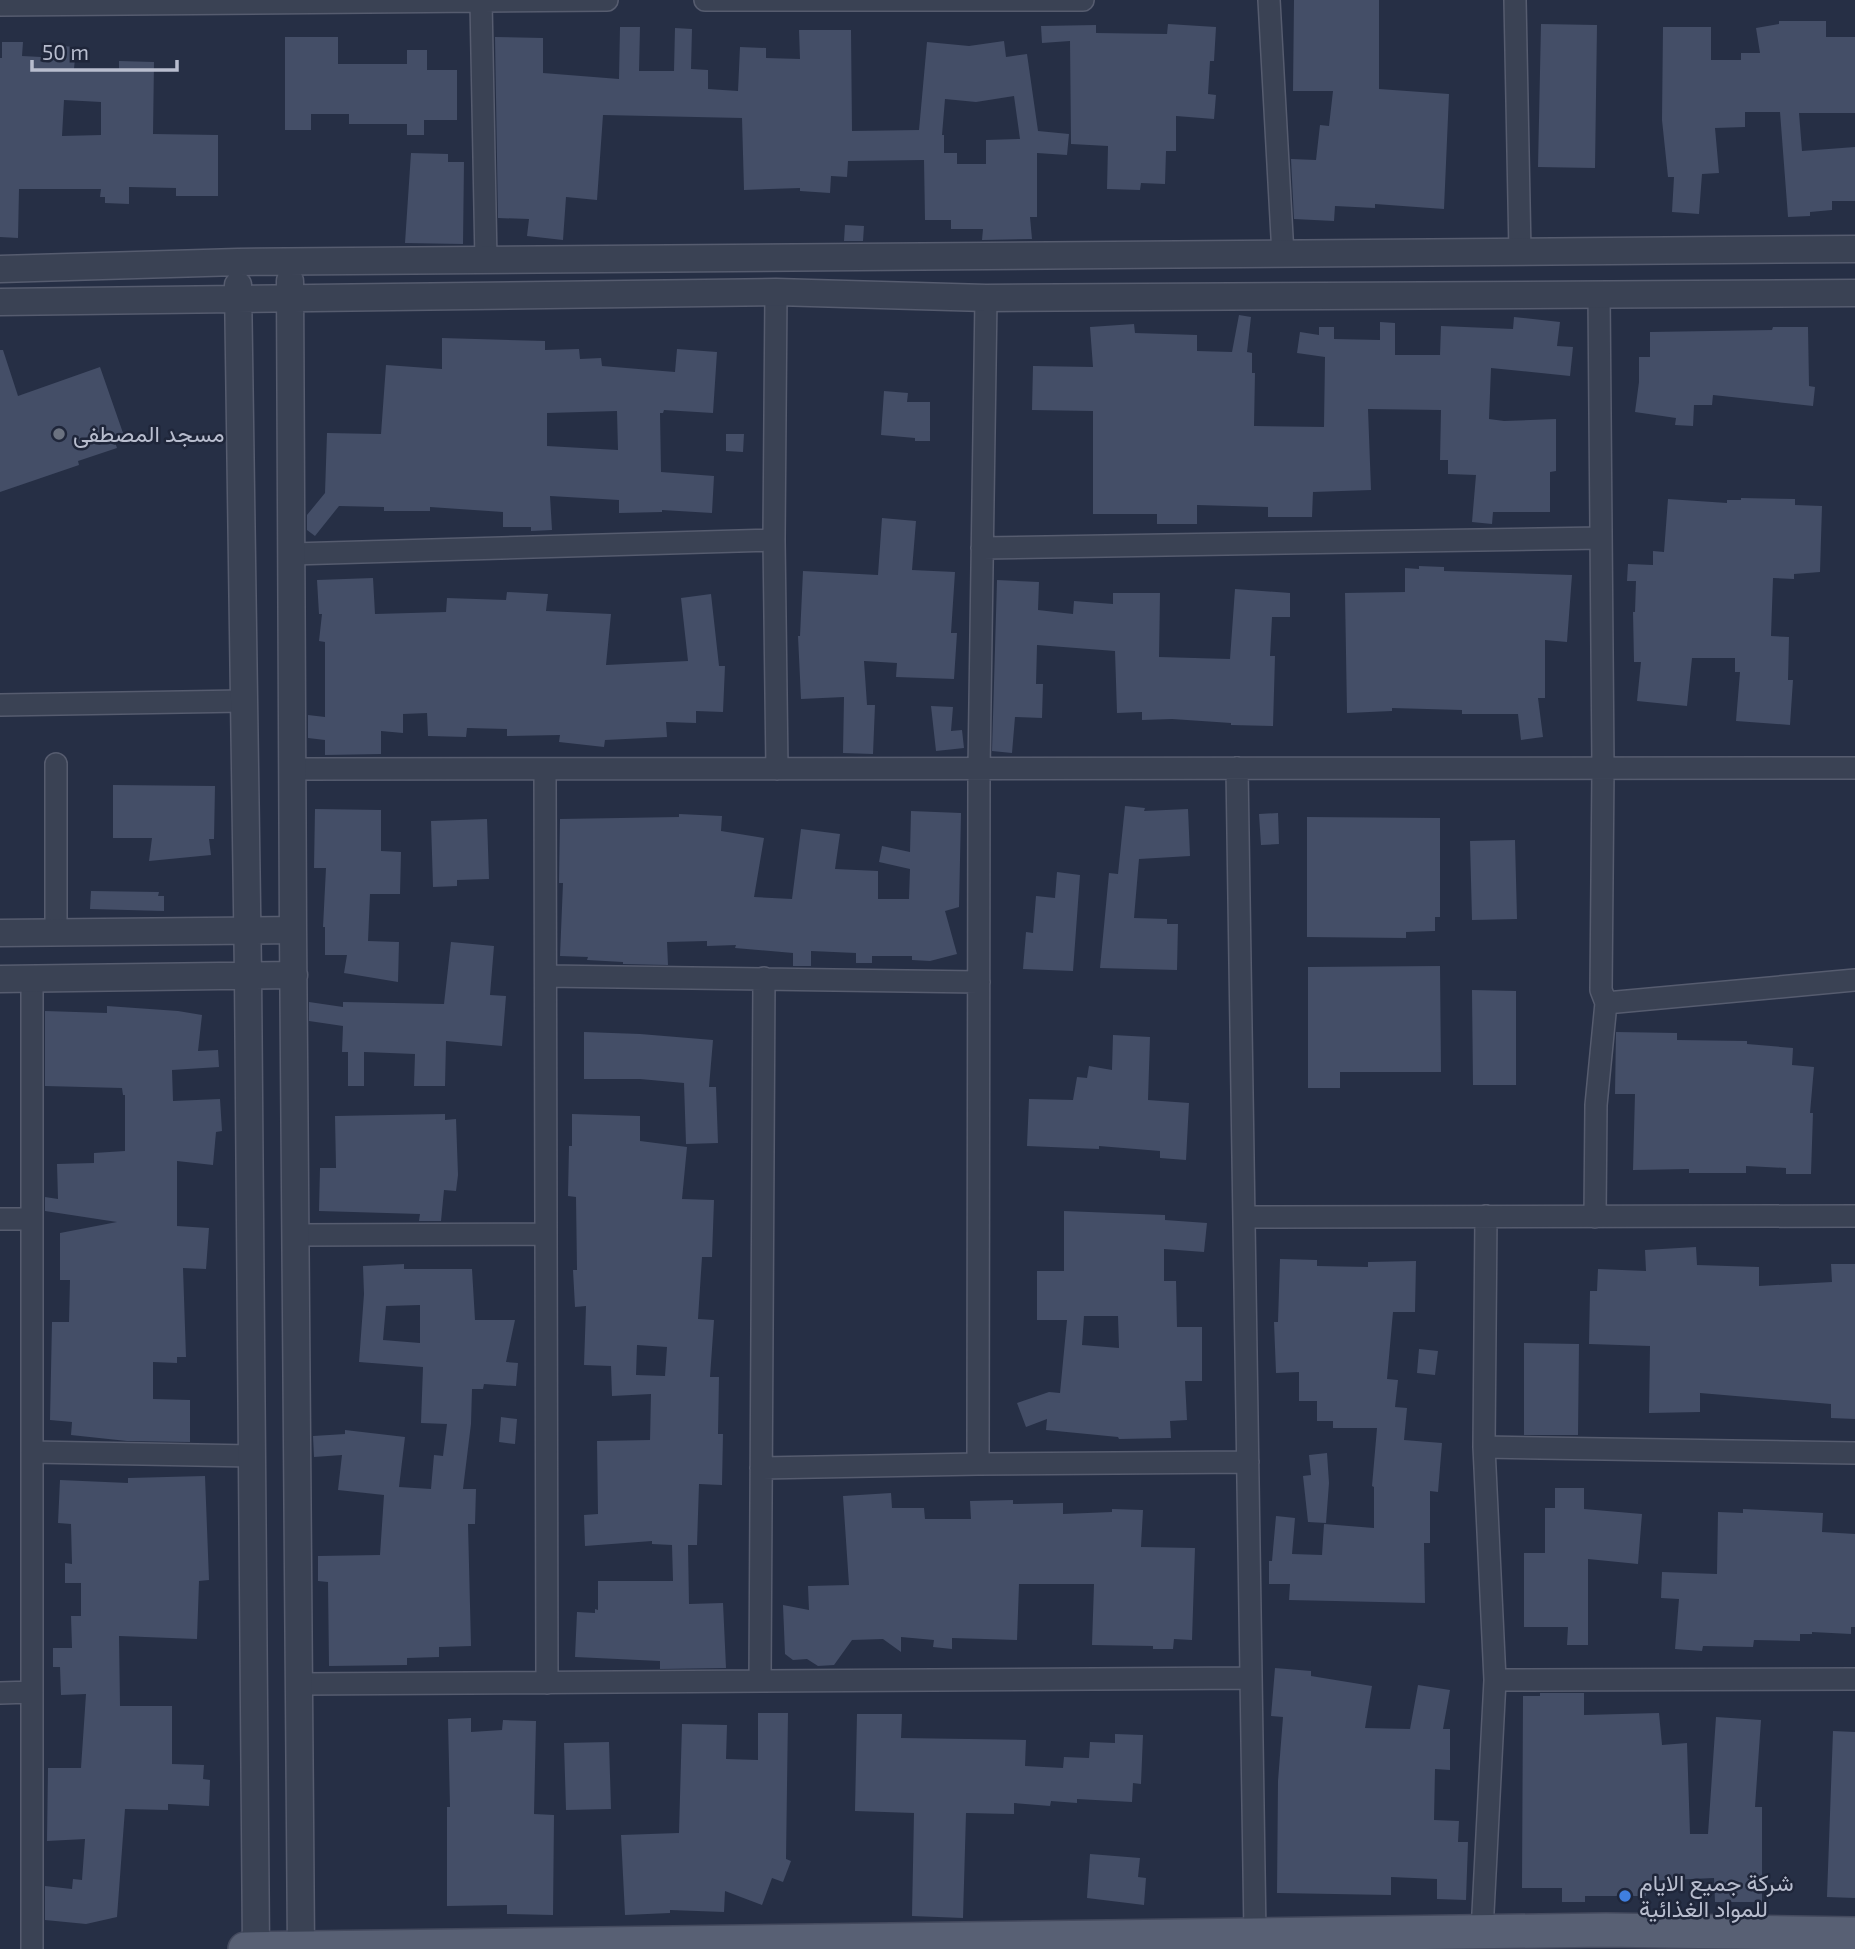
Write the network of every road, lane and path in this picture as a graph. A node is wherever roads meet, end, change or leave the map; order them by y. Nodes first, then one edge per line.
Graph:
1 (607, 0) edge
2 (705, 0) edge
3 (1083, 0) edge
4 (1269, 0) edge
5 (1515, 0) edge
6 (481, 1) edge
7 (1001, 1) edge
8 (11, 3) edge
9 (1855, 249) edge
10 (1520, 252) junction
11 (1283, 255) junction
12 (290, 261) junction
13 (486, 261) junction
14 (238, 262) junction
15 (0, 269) edge
16 (776, 292) junction
17 (1855, 293) edge
18 (1599, 294) junction
19 (986, 298) junction
20 (291, 299) junction
21 (238, 300) junction
22 (0, 302) edge
23 (1601, 538) junction
24 (774, 540) junction
25 (982, 548) junction
26 (292, 554) junction
27 (243, 701) junction
28 (0, 705) edge
29 (1855, 750) edge
30 (56, 764) dead end
31 (1237, 768) junction
32 (1603, 768) junction
33 (1855, 768) edge
34 (292, 769) junction
35 (545, 769) junction
36 (777, 769) junction
37 (979, 770) junction
38 (1855, 775) edge
39 (246, 930) junction
40 (293, 930) junction
41 (0, 933) edge
42 (56, 933) junction
43 (248, 975) junction
44 (294, 975) junction
45 (545, 975) junction
46 (32, 978) junction
47 (764, 978) junction
48 (0, 979) edge
49 (1855, 980) edge
50 (979, 982) junction
51 (1606, 1003) junction
52 (1486, 1216) junction
53 (1855, 1216) edge
54 (1244, 1217) junction
55 (1595, 1217) junction
56 (0, 1219) edge
57 (32, 1219) junction
58 (546, 1234) junction
59 (296, 1236) junction
60 (1484, 1447) junction
61 (32, 1452) junction
62 (1855, 1453) edge
63 (252, 1456) junction
64 (1248, 1462) junction
65 (978, 1464) junction
66 (761, 1468) junction
67 (1251, 1678) junction
68 (1855, 1679) edge
69 (1495, 1680) junction
70 (760, 1681) junction
71 (547, 1683) junction
72 (299, 1684) junction
73 (32, 1692) junction
74 (0, 1693) edge
75 (1482, 1932) junction
76 (1855, 1934) edge
77 (1255, 1935) junction
78 (32, 1949) edge
79 (245, 1949) edge
80 (256, 1949) edge
81 (301, 1949) edge

1 - 6 street
2 - 7 street
3 - 7 street
4 - 11 street
5 - 10 street
6 - 8 street
6 - 13 street
9 - 10 street
10 - 11 street
11 - 13 street
12 - 13 street
12 - 14 street
12 - 20 street
14 - 15 street
14 - 21 street
16 - 19 street
16 - 20 street
16 - 24 street
17 - 18 street
18 - 19 street
18 - 23 street
19 - 25 street
20 - 21 street
20 - 26 street
21 - 22 street
21 - 27 street
23 - 25 street
23 - 32 street
24 - 26 street
24 - 36 street
25 - 37 street
26 - 34 street
27 - 28 street
27 - 39 street
29 - 33 street
30 - 42 street
31 - 32 street
31 - 37 street
31 - 54 street
32 - 33 street
32 - 51 street
33 - 38 street
34 - 35 street
34 - 40 street
35 - 36 street
35 - 45 street
36 - 37 street
37 - 50 street
39 - 40 street
39 - 42 street
39 - 43 street
40 - 44 street
41 - 42 street
43 - 44 street
43 - 46 street
43 - 63 street
44 - 59 street
45 - 47 street
45 - 58 street
46 - 48 street
46 - 57 street
47 - 50 street
47 - 66 street
49 - 51 street
50 - 65 street
51 - 55 street
52 - 54 street
52 - 55 street
52 - 60 street
53 - 55 street
54 - 64 street
56 - 57 street
57 - 61 street
58 - 59 street
58 - 71 street
59 - 72 street
60 - 62 street
60 - 69 street
61 - 63 street
61 - 73 street
63 - 80 street
64 - 65 street
64 - 67 street
65 - 66 street
66 - 70 street
67 - 70 street
67 - 77 street
68 - 69 street
69 - 75 street
70 - 71 street
71 - 72 street
72 - 81 street
73 - 74 street
73 - 78 street
75 - 76 main road
75 - 77 main road
77 - 81 main road
79 - 80 main road
80 - 81 main road

